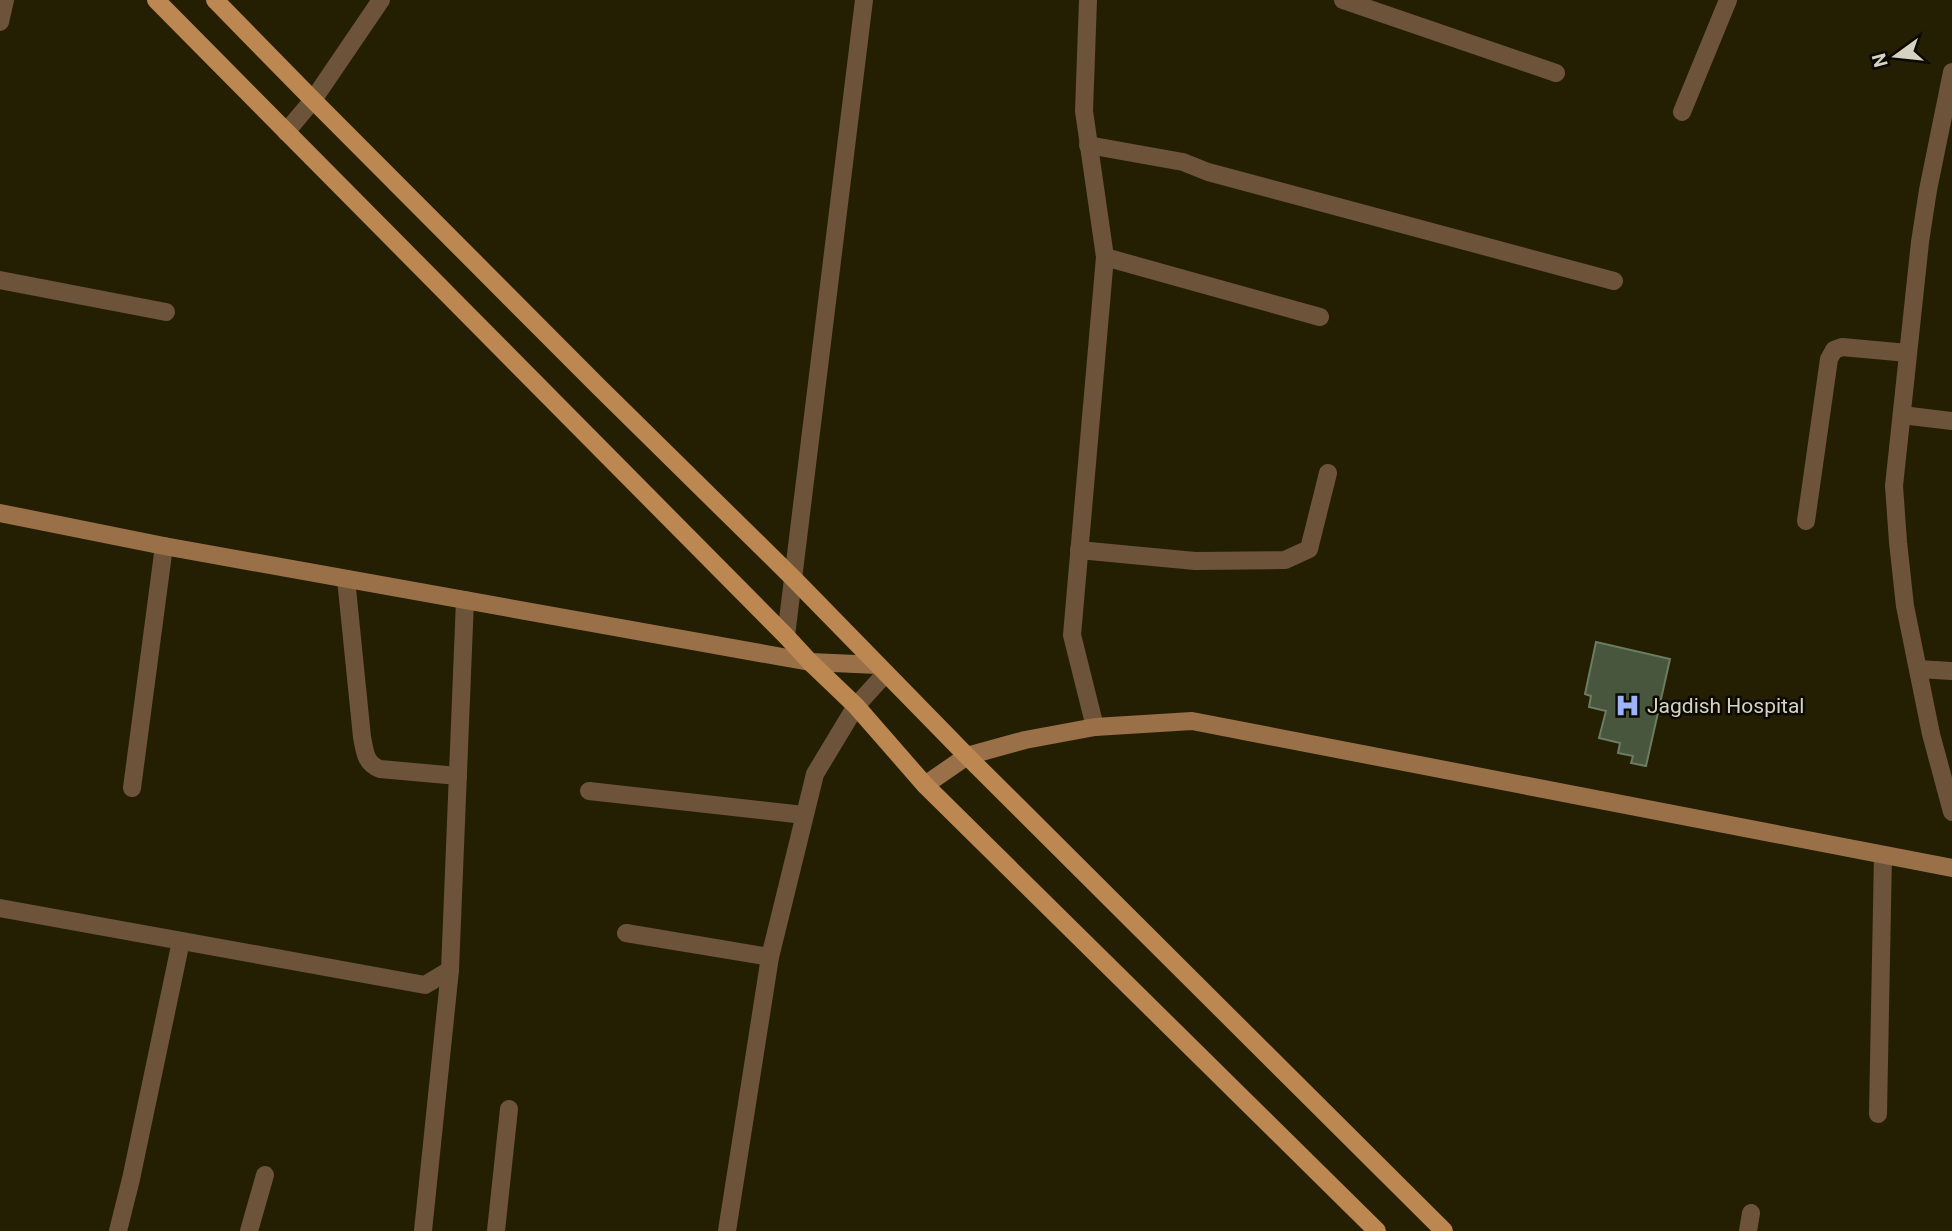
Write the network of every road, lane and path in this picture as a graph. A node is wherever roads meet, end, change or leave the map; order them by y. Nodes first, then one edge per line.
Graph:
1 (5, 0) edge
2 (156, 0) edge
3 (215, 0) edge
4 (381, 0) edge
5 (864, 0) edge
6 (1088, 0) edge
7 (1343, 0) edge
8 (1728, 0) edge
9 (0, 22) edge
10 (1952, 72) edge
11 (1556, 74) dead end
12 (313, 100) junction
13 (1682, 112) dead end
14 (286, 132) junction
15 (1088, 145) junction
16 (1105, 257) junction
17 (0, 280) edge
18 (1614, 281) dead end
19 (166, 312) dead end
20 (1320, 317) dead end
21 (1908, 354) junction
22 (1902, 415) junction
23 (1952, 421) edge
24 (1328, 473) dead end
25 (0, 513) edge
26 (1806, 521) dead end
27 (164, 546) junction
28 (1079, 550) junction
29 (793, 578) junction
30 (346, 579) junction
31 (465, 600) junction
32 (786, 636) junction
33 (810, 662) junction
34 (882, 669) junction
35 (1918, 669) junction
36 (1952, 671) edge
37 (856, 706) junction
38 (1095, 727) junction
39 (967, 756) junction
40 (458, 776) junction
41 (925, 785) junction
42 (132, 788) dead end
43 (589, 791) dead end
44 (1952, 812) edge
45 (804, 815) junction
46 (1883, 855) junction
47 (1952, 868) edge
48 (0, 908) edge
49 (626, 933) dead end
50 (181, 941) junction
51 (770, 957) junction
52 (450, 970) junction
53 (509, 1109) dead end
54 (1878, 1114) dead end
55 (265, 1175) dead end
56 (1751, 1213) dead end
57 (118, 1231) edge
58 (249, 1231) edge
59 (423, 1231) edge
60 (496, 1231) edge
61 (727, 1231) edge
62 (1377, 1231) edge
63 (1444, 1231) edge
64 (1748, 1231) edge

1 - 9 street
2 - 14 main road
3 - 12 main road
4 - 12 street
5 - 29 street
6 - 15 street
7 - 11 street
8 - 13 street
10 - 21 street
12 - 14 street
12 - 29 main road
14 - 32 main road
15 - 16 street
15 - 18 street
16 - 20 street
16 - 28 street
17 - 19 street
21 - 22 street
21 - 26 street
22 - 23 street
22 - 35 street
24 - 28 street
25 - 27 street
27 - 30 street
27 - 42 street
28 - 38 street
29 - 32 street
29 - 34 main road
30 - 31 street
30 - 40 street
31 - 33 street
31 - 40 street
32 - 33 main road
33 - 34 street
33 - 37 main road
34 - 37 street
34 - 39 main road
35 - 36 street
35 - 44 street
37 - 41 main road
37 - 45 street
38 - 39 street
38 - 46 street
39 - 41 street
39 - 63 main road
40 - 52 street
41 - 62 main road
43 - 45 street
45 - 51 street
46 - 47 street
46 - 54 street
48 - 50 street
49 - 51 street
50 - 52 street
50 - 57 street
51 - 61 street
52 - 59 street
53 - 60 street
55 - 58 street
56 - 64 street

